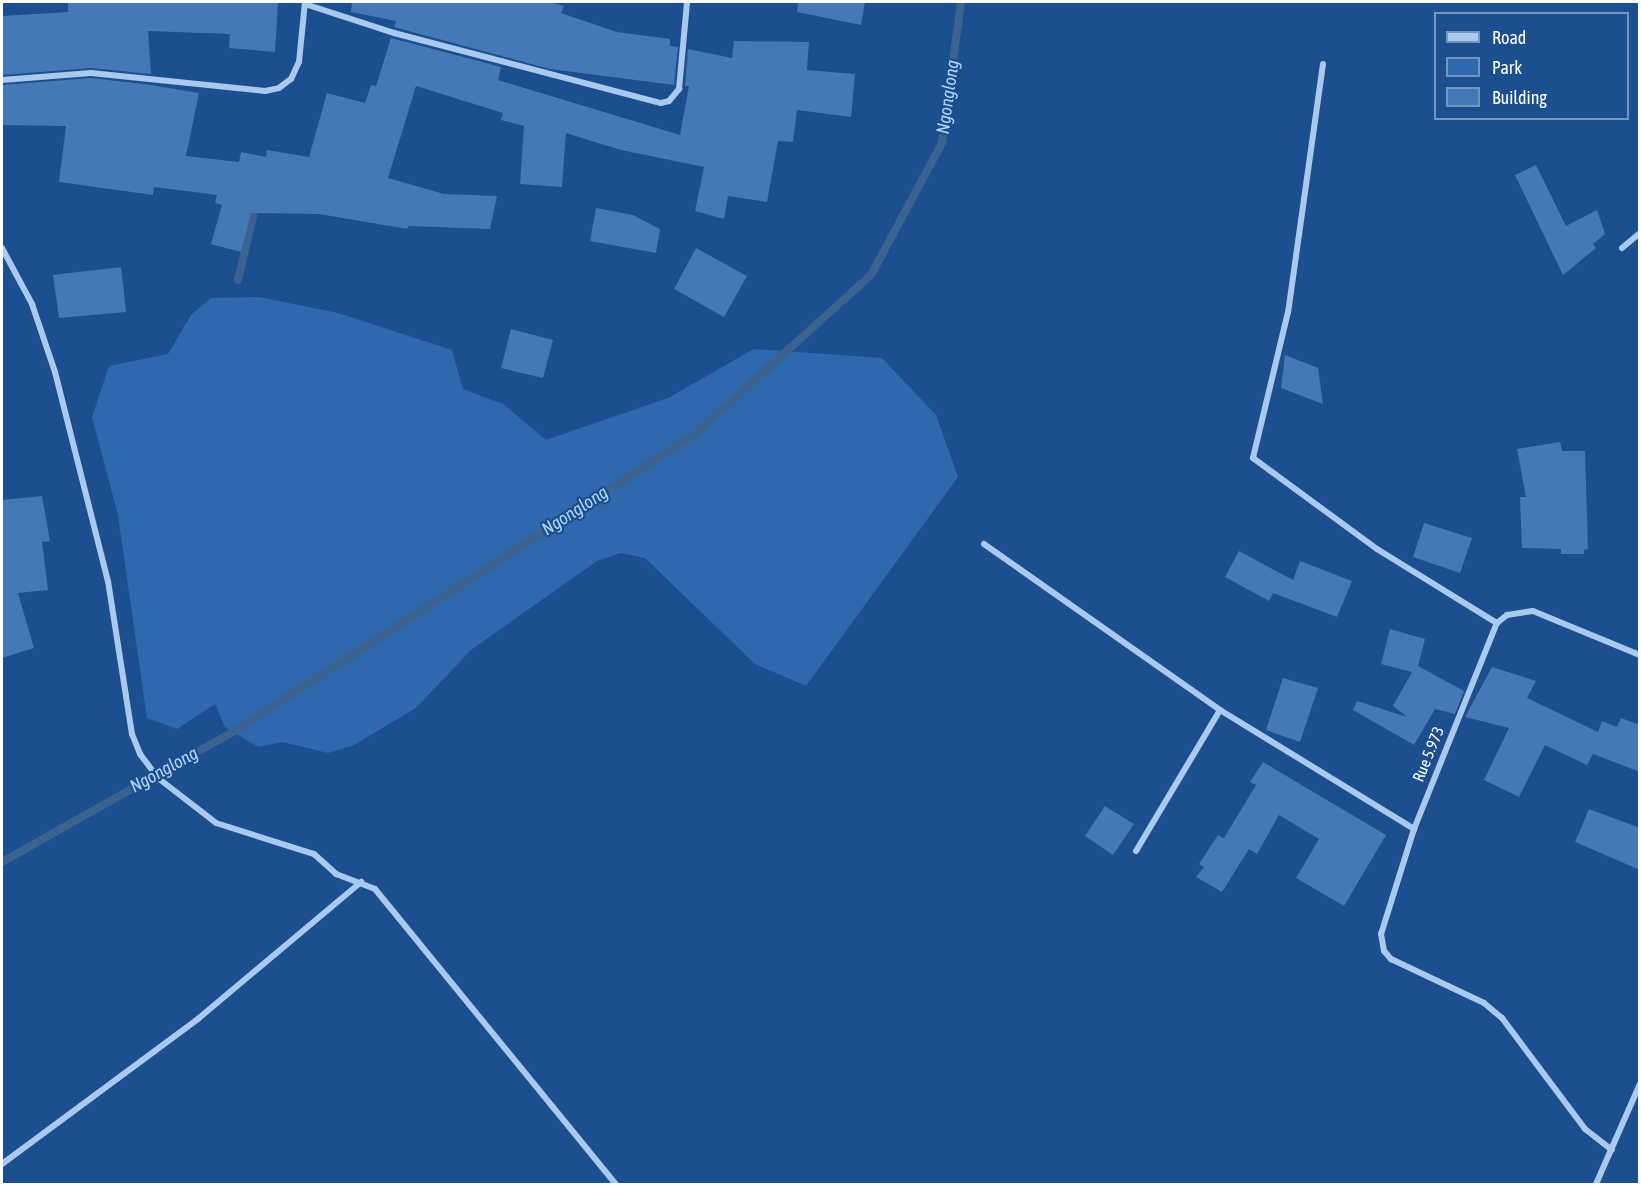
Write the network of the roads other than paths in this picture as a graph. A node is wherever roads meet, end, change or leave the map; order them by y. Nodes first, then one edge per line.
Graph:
1 (687, 2) edge
2 (305, 3) edge
3 (1323, 64) dead end
4 (2, 81) edge
5 (1640, 233) edge
6 (2, 248) edge
7 (1622, 248) dead end
8 (984, 544) dead end
9 (1497, 623) junction
10 (1640, 655) edge
11 (1220, 710) junction
12 (1414, 829) junction
13 (1136, 851) dead end
14 (361, 882) junction
15 (1640, 1084) edge
16 (1612, 1149) junction
17 (2, 1164) edge
18 (616, 1185) edge
19 (1596, 1185) edge

1 - 2 street
2 - 4 street
3 - 9 street
5 - 7 street
6 - 14 street
8 - 11 street
9 - 10 street
9 - 12 street, Rue 5.973
11 - 12 street
11 - 13 street
12 - 16 street, Rue 5.973
14 - 17 street
14 - 18 street
15 - 16 street
16 - 19 street

